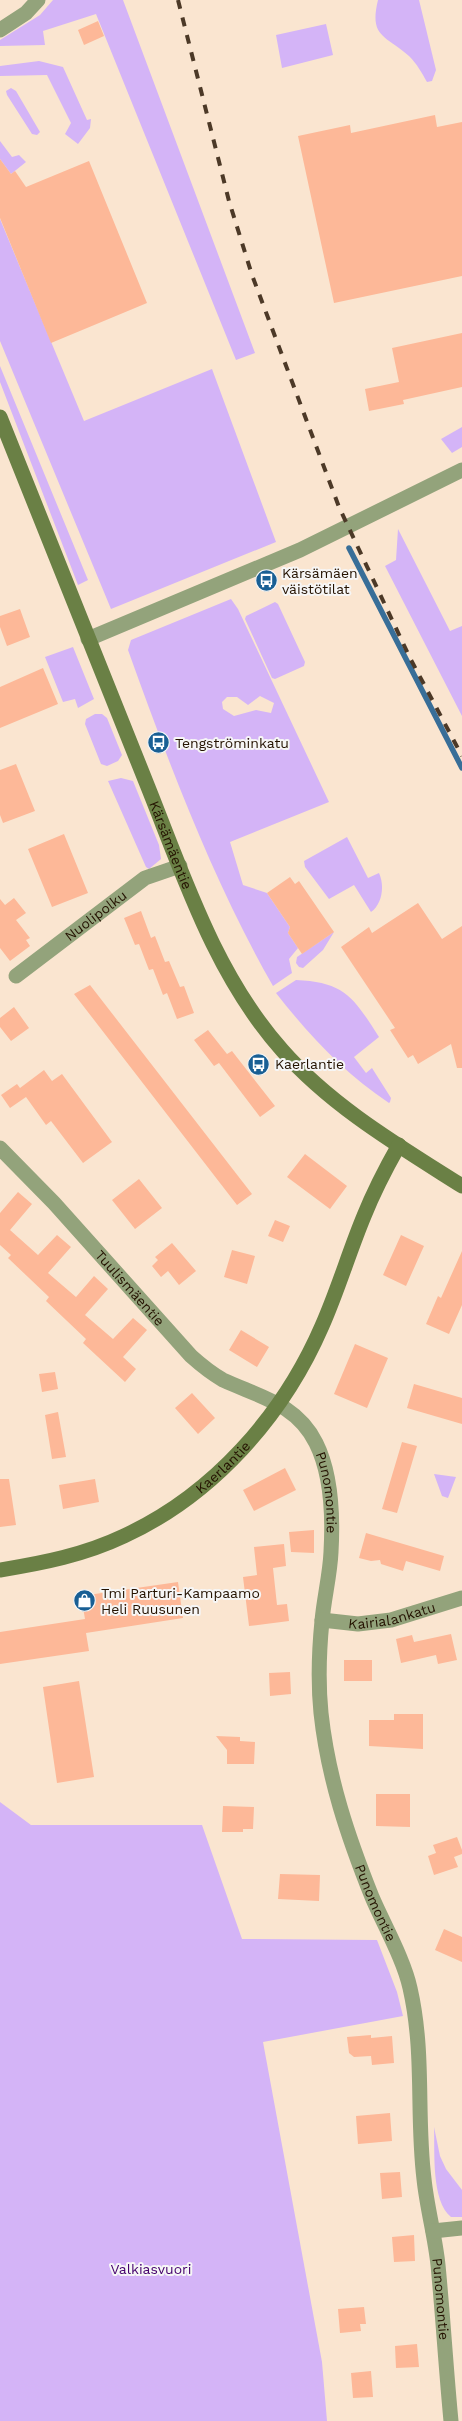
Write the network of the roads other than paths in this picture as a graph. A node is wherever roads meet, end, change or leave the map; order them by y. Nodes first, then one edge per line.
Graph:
1 (38, 0) edge
2 (0, 30) edge
3 (0, 418) edge
4 (462, 470) edge
5 (88, 639) junction
6 (180, 866) junction
7 (16, 976) dead end
8 (399, 1145) junction
9 (0, 1148) edge
10 (462, 1186) edge
11 (278, 1404) junction
12 (0, 1570) edge
13 (462, 1598) edge
14 (322, 1620) junction
15 (462, 2228) edge
16 (433, 2231) junction
17 (451, 2421) edge

1 - 2 street
3 - 5 street, Kärsämäentie
4 - 5 street
5 - 6 street, Kärsämäentie
6 - 7 street, Nuolipolku
6 - 8 street, Kärsämäentie
8 - 10 street, Kärsämäentie
8 - 11 street, Kaerlantie
9 - 11 street, Tuulismäentie
11 - 12 street, Kaerlantie
11 - 14 street, Punomontie
13 - 14 street, Kairialankatu
14 - 16 street, Punomontie
15 - 16 street
16 - 17 street, Punomontie

